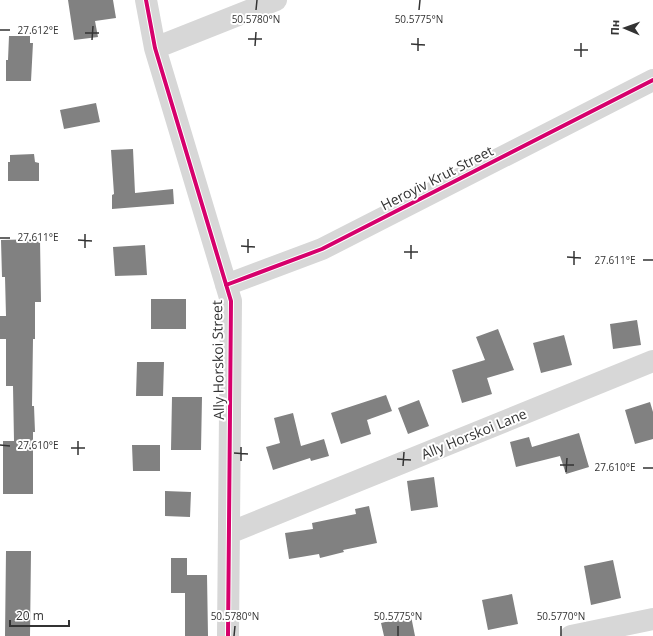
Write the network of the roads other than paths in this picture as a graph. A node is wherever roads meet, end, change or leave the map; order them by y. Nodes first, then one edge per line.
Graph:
1 (146, 0) edge
2 (276, 0) edge
3 (155, 48) junction
4 (653, 80) edge
5 (226, 285) junction
6 (653, 362) edge
7 (229, 533) junction
8 (653, 619) edge
9 (228, 636) edge
10 (571, 636) edge

1 - 3 street, Ally Horskoi Street
2 - 3 street
3 - 5 street, Ally Horskoi Street
4 - 5 street, Heroyiv Krut Street
5 - 7 street, Ally Horskoi Street
6 - 7 street, Ally Horskoi Lane
7 - 9 street, Ally Horskoi Street
8 - 10 street

